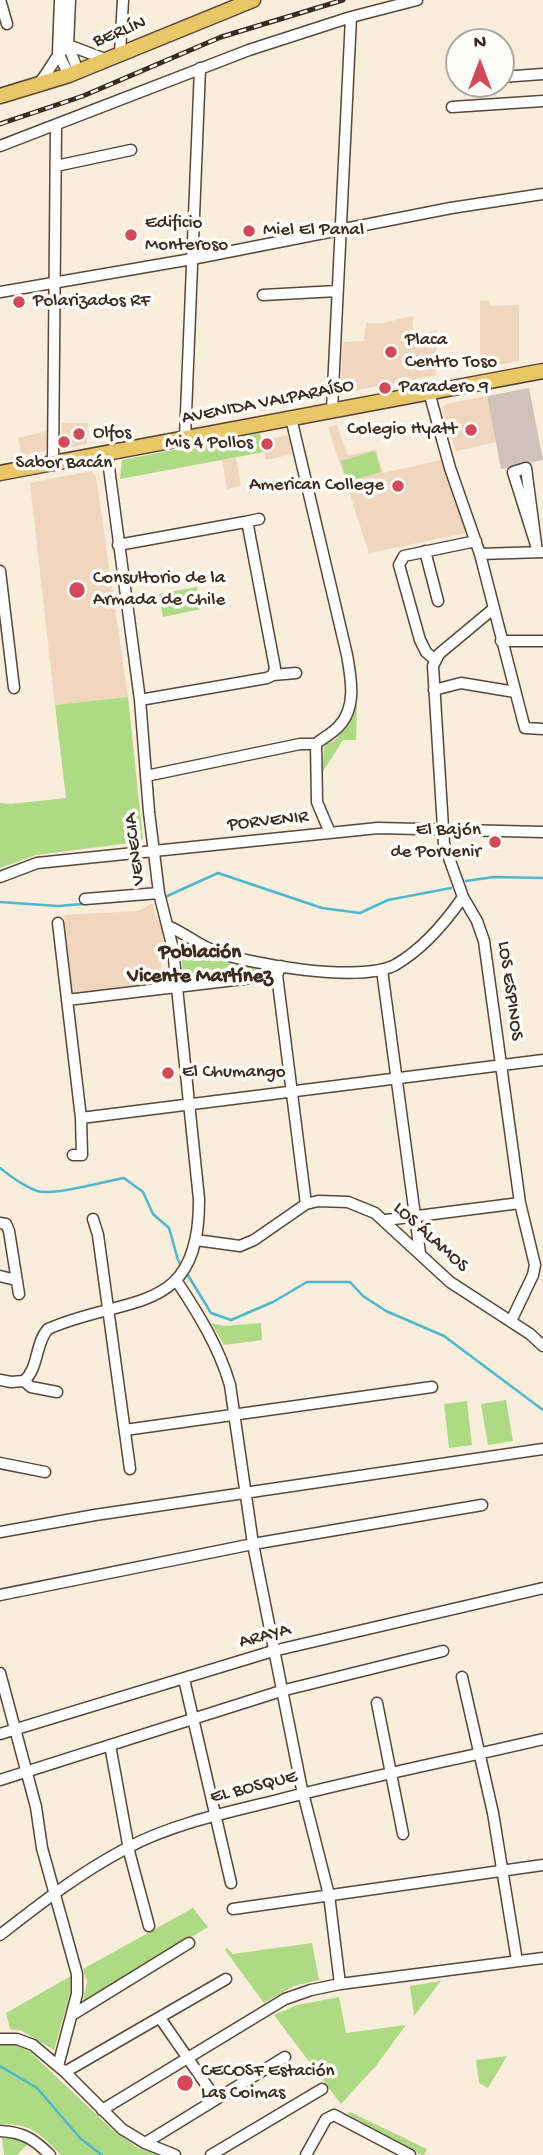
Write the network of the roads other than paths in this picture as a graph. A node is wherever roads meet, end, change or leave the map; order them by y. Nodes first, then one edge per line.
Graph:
1 (60, 0) edge
2 (70, 0) edge
3 (123, 0) edge
4 (417, 0) edge
5 (249, 1) edge
6 (2, 2) edge
7 (351, 17) junction
8 (7, 24) dead end
9 (63, 49) junction
10 (120, 52) junction
11 (105, 60) junction
12 (200, 68) junction
13 (73, 73) junction
14 (543, 74) edge
15 (515, 76) edge
16 (37, 86) junction
17 (0, 96) edge
18 (543, 101) edge
19 (452, 107) dead end
20 (56, 126) junction
21 (0, 146) edge
22 (131, 150) dead end
23 (56, 166) junction
24 (543, 194) edge
25 (340, 230) junction
26 (192, 259) junction
27 (55, 282) junction
28 (337, 291) junction
29 (0, 292) edge
30 (263, 295) dead end
31 (543, 371) edge
32 (429, 392) junction
33 (332, 410) junction
34 (291, 418) junction
35 (185, 438) junction
36 (107, 453) junction
37 (53, 463) junction
38 (0, 473) edge
39 (259, 519) dead end
40 (245, 522) junction
41 (476, 541) junction
42 (118, 545) junction
43 (539, 550) edge
44 (425, 551) junction
45 (480, 554) junction
46 (0, 571) edge
47 (438, 601) dead end
48 (493, 610) junction
49 (501, 641) junction
50 (543, 641) edge
51 (435, 660) junction
52 (296, 673) dead end
53 (274, 675) junction
54 (14, 688) dead end
55 (434, 690) junction
56 (515, 692) junction
57 (139, 700) junction
58 (543, 729) edge
59 (316, 744) junction
60 (146, 776) junction
61 (442, 829) junction
62 (543, 832) edge
63 (330, 833) junction
64 (154, 851) junction
65 (0, 877) edge
66 (159, 893) junction
67 (463, 897) junction
68 (85, 899) dead end
69 (58, 923) dead end
70 (170, 927) junction
71 (382, 970) junction
72 (279, 971) junction
73 (178, 988) junction
74 (67, 1000) junction
75 (543, 1060) edge
76 (502, 1066) junction
77 (396, 1079) junction
78 (291, 1091) junction
79 (190, 1103) junction
80 (81, 1118) junction
81 (73, 1155) dead end
82 (520, 1203) junction
83 (306, 1204) junction
84 (415, 1216) junction
85 (93, 1219) dead end
86 (386, 1220) junction
87 (2, 1222) edge
88 (196, 1240) junction
89 (420, 1253) junction
90 (0, 1276) edge
91 (178, 1278) junction
92 (16, 1280) junction
93 (19, 1294) dead end
94 (108, 1311) junction
95 (510, 1321) junction
96 (543, 1346) edge
97 (0, 1380) edge
98 (24, 1381) junction
99 (432, 1387) dead end
100 (57, 1392) dead end
101 (234, 1415) junction
102 (125, 1430) junction
103 (543, 1449) edge
104 (0, 1463) edge
105 (130, 1469) dead end
106 (45, 1472) dead end
107 (245, 1493) junction
108 (482, 1505) dead end
109 (0, 1532) edge
110 (253, 1544) junction
111 (543, 1588) edge
112 (0, 1595) edge
113 (273, 1651) junction
114 (443, 1651) dead end
115 (0, 1673) edge
116 (462, 1677) dead end
117 (184, 1679) junction
118 (2, 1691) edge
119 (281, 1691) junction
120 (377, 1703) dead end
121 (194, 1720) junction
122 (13, 1730) junction
123 (0, 1734) edge
124 (543, 1739) edge
125 (110, 1745) junction
126 (478, 1754) junction
127 (25, 1771) junction
128 (391, 1773) junction
129 (0, 1780) edge
130 (303, 1794) junction
131 (216, 1815) junction
132 (403, 1834) dead end
133 (129, 1846) junction
134 (543, 1866) edge
135 (504, 1870) junction
136 (232, 1883) dead end
137 (55, 1892) junction
138 (329, 1895) junction
139 (233, 1909) dead end
140 (149, 1926) dead end
141 (0, 1935) edge
142 (189, 1943) dead end
143 (543, 1958) edge
144 (517, 1961) junction
145 (226, 1979) dead end
146 (340, 1984) junction
147 (72, 2015) junction
148 (160, 2018) junction
149 (0, 2027) edge
150 (1, 2039) edge
151 (285, 2057) dead end
152 (187, 2059) junction
153 (61, 2069) junction
154 (322, 2089) dead end
155 (216, 2099) junction
156 (102, 2110) junction
157 (0, 2131) edge
158 (145, 2143) junction
159 (308, 2154) edge
160 (50, 2155) edge
161 (175, 2155) edge
162 (211, 2155) edge
163 (410, 2155) edge

1 - 9 street
2 - 9 street
3 - 10 street
4 - 7 street
5 - 10 main road, BERLÍN
6 - 8 street
7 - 12 street
7 - 25 street
9 - 11 street
9 - 13 street
9 - 16 street
10 - 11 main road, BERLÍN
11 - 13 main road, BERLÍN
12 - 20 street
12 - 26 street
13 - 16 main road, BERLÍN
14 - 15 street
16 - 17 main road, BERLÍN
18 - 19 street
20 - 21 street
20 - 23 street
22 - 23 street
23 - 27 street
24 - 25 street
25 - 26 street
25 - 28 street
26 - 27 street
26 - 35 street
27 - 29 street
27 - 37 street
28 - 30 street
28 - 33 street
31 - 32 main road, AVENIDA VALPARAÍSO
32 - 33 main road, AVENIDA VALPARAÍSO
32 - 41 street
33 - 34 main road, AVENIDA VALPARAÍSO
34 - 35 main road, AVENIDA VALPARAÍSO
34 - 59 street
35 - 36 main road, AVENIDA VALPARAÍSO
36 - 37 main road, AVENIDA VALPARAÍSO
36 - 42 street, VENECIA
37 - 38 main road, AVENIDA VALPARAÍSO
39 - 40 street
40 - 42 street
40 - 53 street
41 - 44 street
41 - 45 street
42 - 57 street, VENECIA
43 - 43 street
43 - 45 street
44 - 47 street
44 - 51 street
45 - 48 street
46 - 54 street
48 - 49 street
48 - 51 street
49 - 50 street
49 - 56 street
51 - 55 street, LOS ESPINOS
52 - 53 street
53 - 57 street
55 - 56 street
55 - 61 street, LOS ESPINOS
56 - 58 street
57 - 60 street, VENECIA
59 - 60 street
59 - 63 street
60 - 64 street, VENECIA
61 - 62 street, PORVENIR
61 - 63 street, PORVENIR
61 - 67 street, LOS ESPINOS
63 - 64 street, PORVENIR
64 - 65 street, PORVENIR
64 - 66 street, VENECIA
66 - 68 street
66 - 70 street, VENECIA
67 - 71 street
67 - 76 street, LOS ESPINOS
69 - 74 street
70 - 72 street
70 - 73 street, VENECIA
71 - 72 street
71 - 77 street
72 - 73 street
72 - 78 street
73 - 74 street
73 - 79 street, VENECIA
74 - 80 street
75 - 76 street
76 - 77 street
76 - 82 street, LOS ESPINOS
77 - 78 street
77 - 84 street
78 - 79 street
78 - 83 street
79 - 80 street
79 - 88 street, VENECIA
80 - 81 street
82 - 84 street
82 - 95 street, LOS ESPINOS
83 - 86 street, LOS ÁLAMOS
83 - 88 street
84 - 86 street
84 - 89 street
85 - 94 street
86 - 89 street, LOS ÁLAMOS
87 - 92 street
88 - 91 street
89 - 95 street, LOS ÁLAMOS
90 - 92 street
91 - 94 street
91 - 101 street
92 - 93 street
94 - 98 street
94 - 102 street
95 - 96 street, LOS ÁLAMOS
97 - 98 street
98 - 100 street
99 - 101 street
101 - 102 street
101 - 107 street
102 - 105 street
103 - 107 street
104 - 106 street
107 - 109 street
107 - 110 street
108 - 110 street
110 - 112 street
110 - 113 street
111 - 113 street, ARAYA
113 - 117 street, ARAYA
113 - 119 street
114 - 119 street
115 - 118 street
116 - 126 street
117 - 121 street
117 - 122 street, ARAYA
118 - 122 street
119 - 121 street
119 - 130 street
120 - 128 street
121 - 125 street
121 - 131 street
122 - 123 street, ARAYA
122 - 127 street
124 - 126 street, EL BOSQUE
125 - 127 street
125 - 133 street
126 - 128 street, EL BOSQUE
126 - 135 street
127 - 129 street
127 - 137 street
128 - 130 street, EL BOSQUE
128 - 132 street
130 - 131 street, EL BOSQUE
130 - 138 street
131 - 133 street, EL BOSQUE
131 - 136 street
133 - 137 street, EL BOSQUE
133 - 140 street
134 - 135 street
135 - 138 street
135 - 144 street
137 - 141 street, EL BOSQUE
137 - 147 street
138 - 139 street
138 - 146 street
142 - 147 street
143 - 144 street
144 - 146 street
145 - 148 street
146 - 152 street
147 - 153 street
148 - 152 street
148 - 153 street
149 - 150 street
150 - 153 street
151 - 155 street
152 - 155 street
152 - 156 street
153 - 156 street
154 - 162 street
155 - 158 street
156 - 158 street
157 - 160 street
158 - 161 street
159 - 163 street

